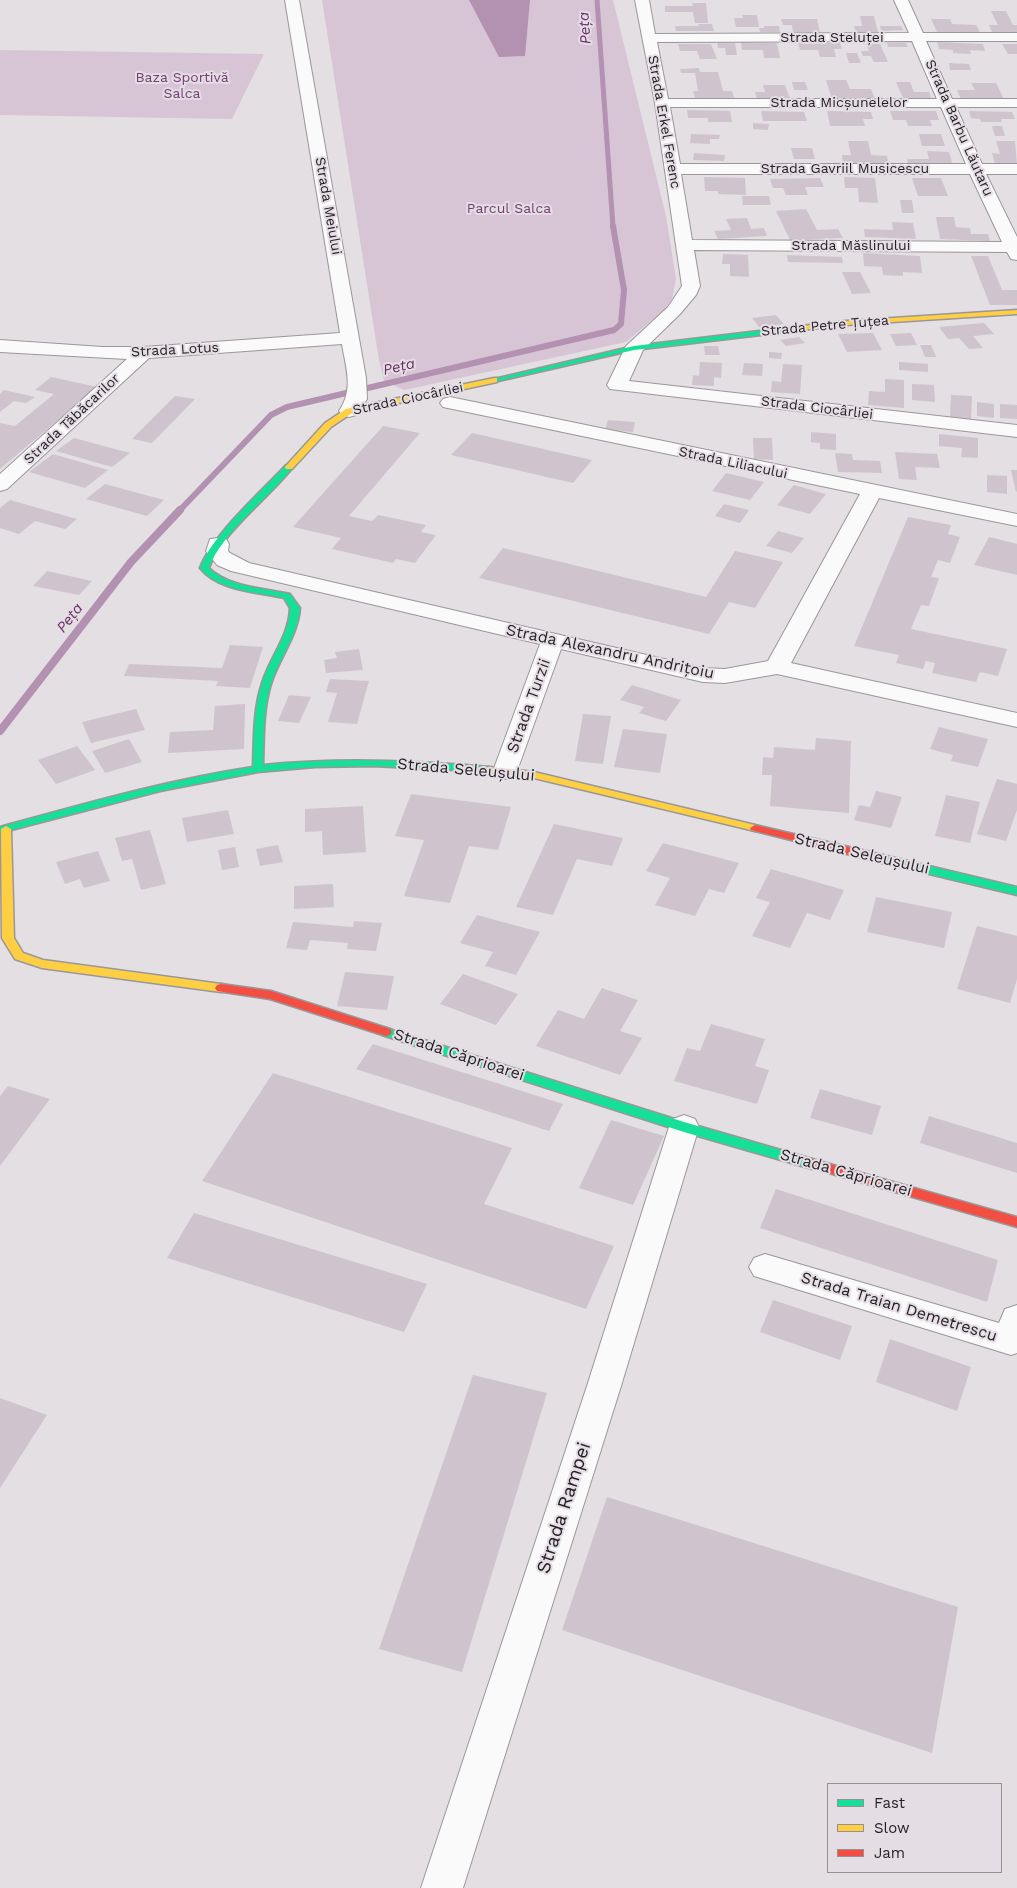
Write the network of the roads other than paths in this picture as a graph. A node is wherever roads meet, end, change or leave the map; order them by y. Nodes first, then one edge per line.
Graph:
1 (292, 0) edge
2 (642, 0) edge
3 (901, 0) edge
4 (1017, 37) edge
5 (648, 38) junction
6 (918, 38) junction
7 (662, 103) junction
8 (947, 103) junction
9 (1017, 103) edge
10 (673, 169) junction
11 (976, 169) junction
12 (1017, 169) edge
13 (684, 245) junction
14 (1016, 250) edge
15 (1017, 312) edge
16 (350, 338) junction
17 (0, 346) edge
18 (634, 348) junction
19 (144, 353) junction
20 (562, 365) joint
21 (450, 403) dead end
22 (353, 405) junction
23 (1017, 430) edge
24 (0, 485) edge
25 (872, 491) junction
26 (1017, 520) edge
27 (218, 544) junction
28 (553, 640) junction
29 (777, 667) junction
30 (1017, 720) edge
31 (258, 769) junction
32 (505, 771) junction
33 (3, 830) edge
34 (1017, 891) edge
35 (684, 1127) junction
36 (1017, 1222) edge
37 (765, 1267) dead end
38 (1017, 1319) edge
39 (442, 1888) edge

1 - 16 street, Strada Meiului
2 - 5 street, Strada Erkel Ferenc
3 - 6 street, Strada Barbu Lăutaru
4 - 6 street, Strada Steluței
5 - 6 street, Strada Steluței
5 - 7 street, Strada Erkel Ferenc
6 - 8 street, Strada Barbu Lăutaru
7 - 8 street, Strada Micșunelelor
7 - 10 street, Strada Erkel Ferenc
8 - 9 street, Strada Micșunelelor
8 - 11 street, Strada Barbu Lăutaru
10 - 11 street, Strada Gavriil Musicescu
10 - 13 street, Strada Erkel Ferenc
11 - 12 street, Strada Gavriil Musicescu
11 - 14 street, Strada Barbu Lăutaru
13 - 14 street, Strada Măslinului
13 - 18 street, Strada Erkel Ferenc
15 - 18 street, Strada Petre Țuțea
16 - 19 street, Strada Lotus
16 - 22 street, Strada Meiului
17 - 19 street, Strada Lotus
18 - 20 street, Strada Petre Țuțea
18 - 23 street, Strada Ciocârliei
19 - 24 street, Strada Tăbăcarilor
20 - 22 street, Strada Ciocârliei
21 - 25 street, Strada Liliacului
22 - 27 street, Strada Ciocârliei
25 - 26 street, Strada Liliacului
25 - 29 street
27 - 28 street, Strada Alexandru Andrițoiu
27 - 31 street
28 - 29 street, Strada Alexandru Andrițoiu
28 - 32 street, Strada Turzii
29 - 30 street, Strada Alexandru Andrițoiu
31 - 32 street, Strada Seleușului
31 - 33 street, Strada Seleușului
32 - 34 street, Strada Seleușului
33 - 35 street, Strada Căprioarei
35 - 36 street, Strada Căprioarei
35 - 39 street, Strada Rampei
37 - 38 street, Strada Traian Demetrescu

